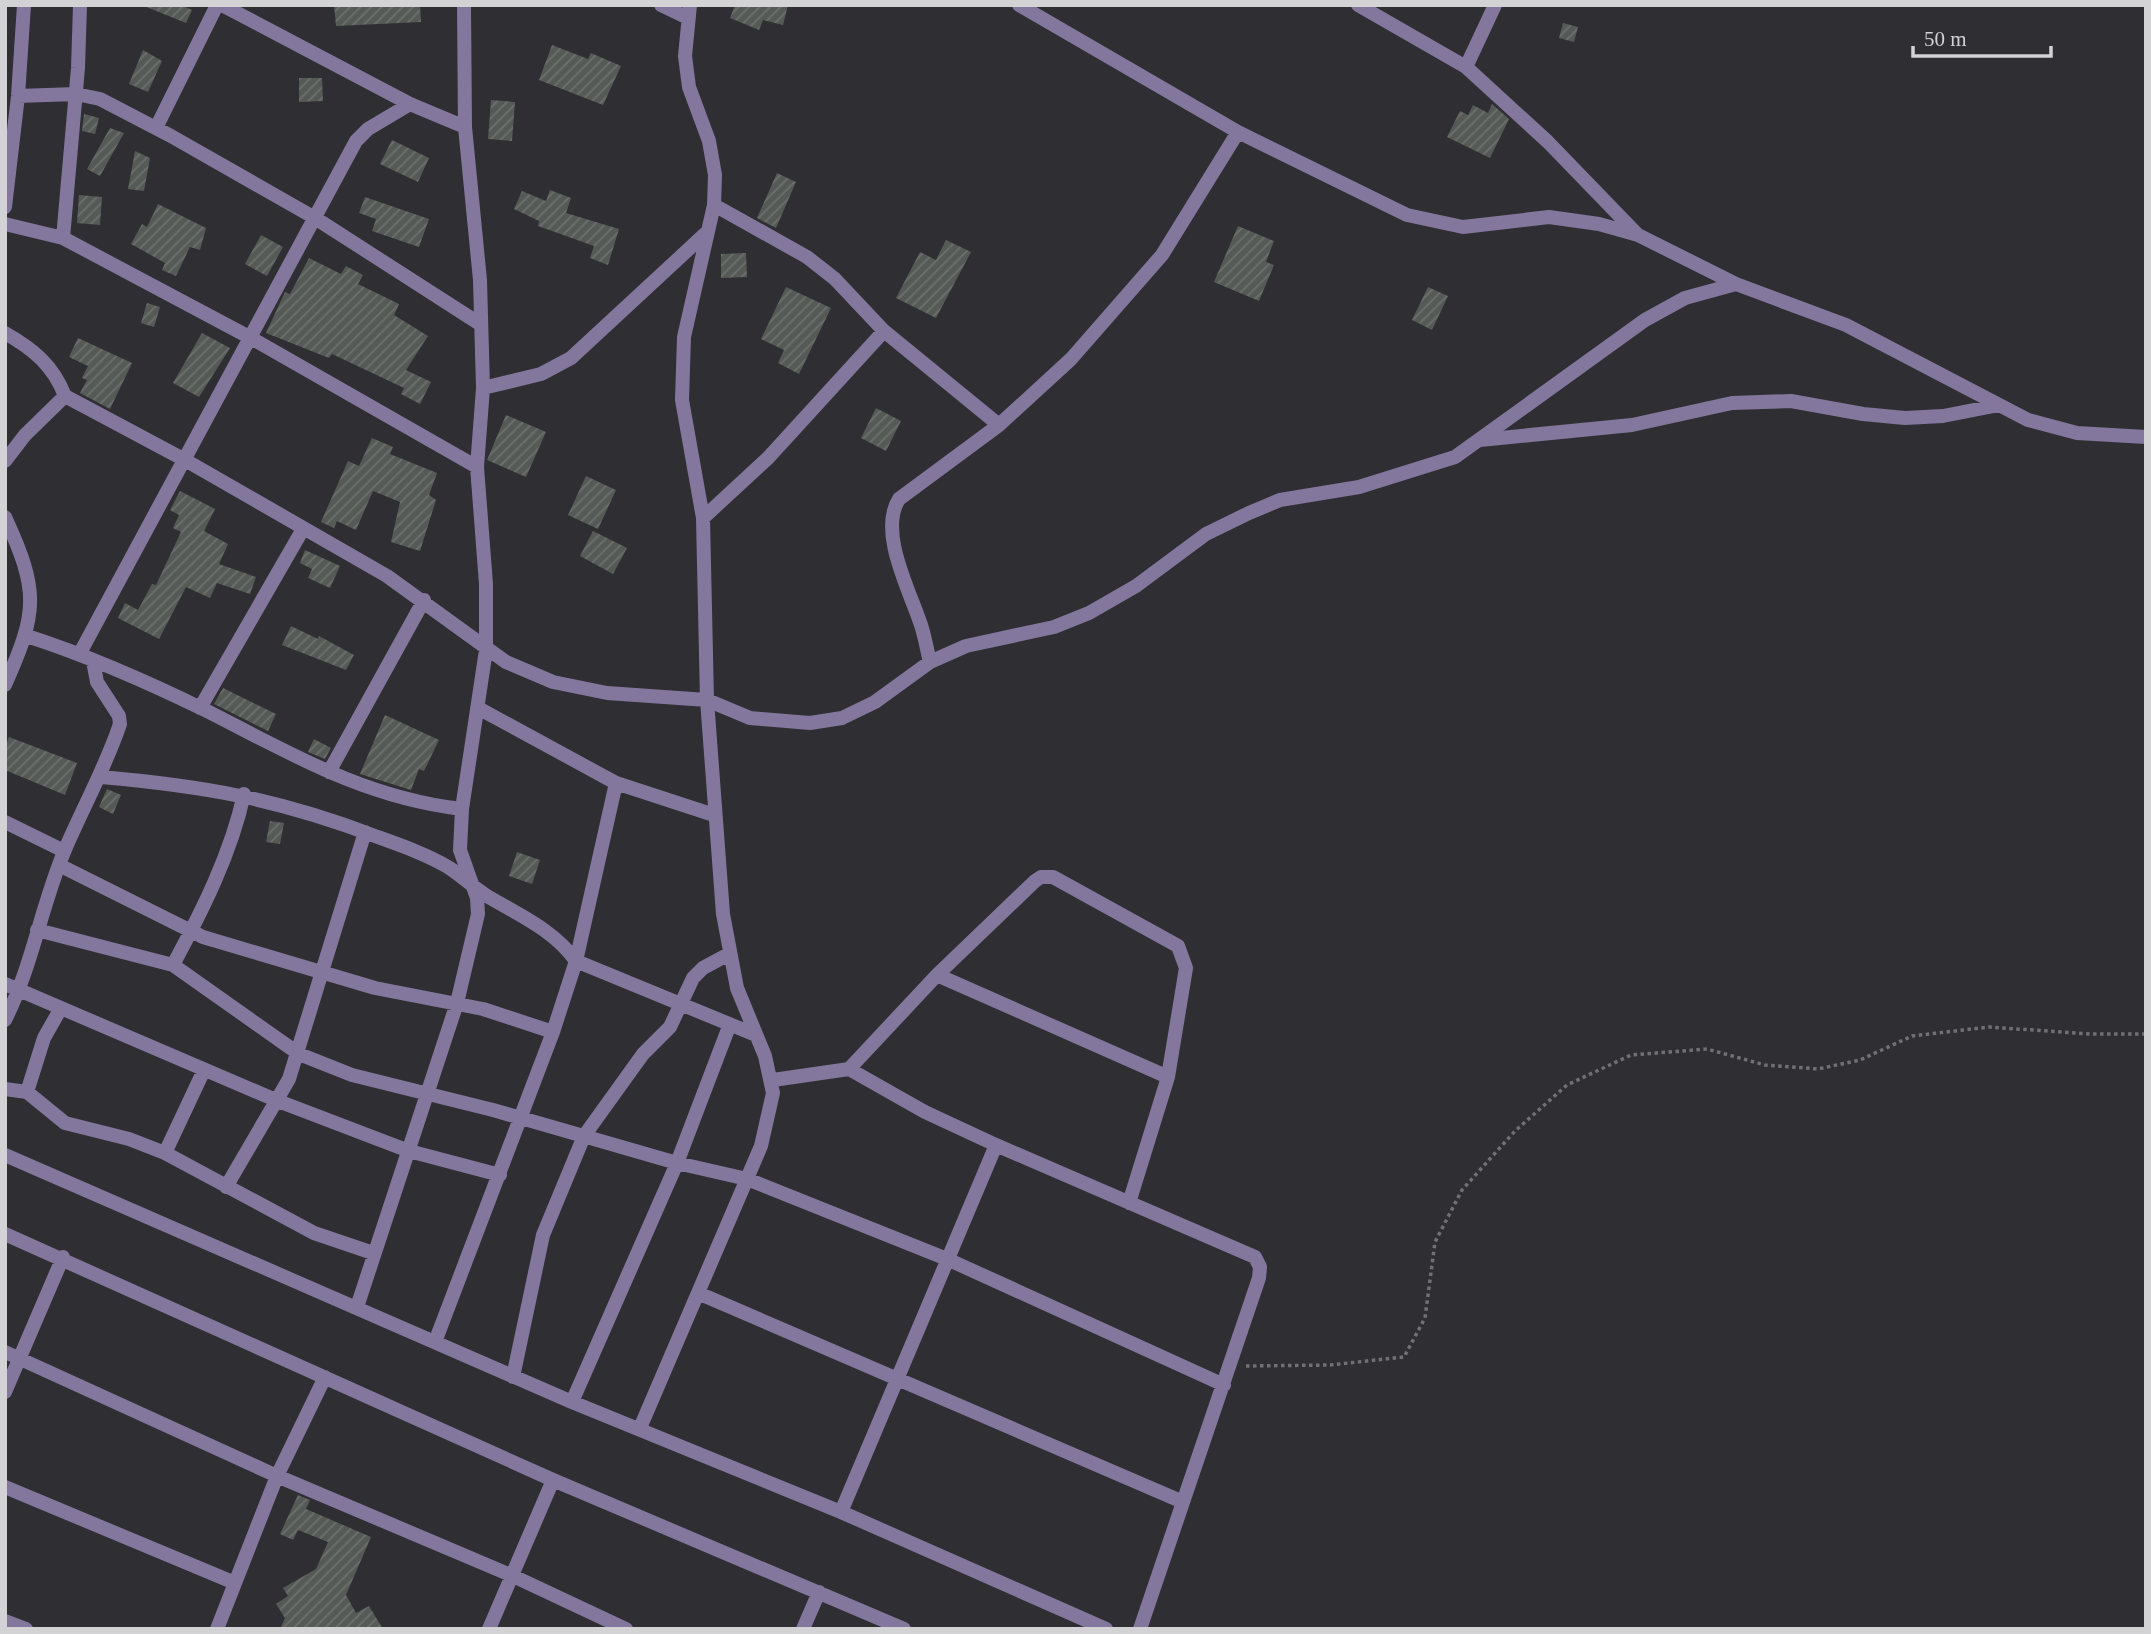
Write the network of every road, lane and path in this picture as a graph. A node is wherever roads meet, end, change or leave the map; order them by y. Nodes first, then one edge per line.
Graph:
1 (24, 5) edge
2 (80, 5) edge
3 (219, 5) edge
4 (464, 5) edge
5 (661, 5) edge
6 (1019, 5) edge
7 (1358, 5) edge
8 (1495, 5) edge
9 (689, 12) edge
10 (1466, 67) junction
11 (76, 94) junction
12 (18, 96) junction
13 (410, 104) junction
14 (465, 127) junction
15 (156, 128) junction
16 (1238, 132) junction
17 (714, 205) junction
18 (5, 207) edge
19 (315, 218) junction
20 (5, 224) edge
21 (705, 234) junction
22 (1639, 235) junction
23 (63, 238) junction
24 (1736, 284) junction
25 (480, 324) junction
26 (884, 331) junction
27 (5, 333) edge
28 (251, 338) junction
29 (483, 388) junction
30 (65, 396) junction
31 (2000, 405) junction
32 (999, 425) junction
33 (2146, 437) edge
34 (1480, 440) junction
35 (185, 460) junction
36 (5, 461) edge
37 (477, 467) junction
38 (5, 517) edge
39 (703, 518) junction
40 (303, 529) junction
41 (424, 600) junction
42 (27, 636) junction
43 (486, 650) junction
44 (80, 653) junction
45 (93, 661) junction
46 (930, 662) junction
47 (5, 685) edge
48 (707, 700) junction
49 (200, 708) junction
50 (478, 708) junction
51 (329, 772) junction
52 (101, 777) junction
53 (616, 783) junction
54 (244, 794) junction
55 (462, 808) junction
56 (714, 815) junction
57 (5, 822) edge
58 (365, 832) junction
59 (62, 858) junction
60 (474, 888) junction
61 (37, 930) junction
62 (190, 933) junction
63 (729, 954) junction
64 (576, 961) junction
65 (173, 965) junction
66 (324, 971) junction
67 (937, 975) junction
68 (5, 984) edge
69 (20, 990) junction
70 (457, 1003) junction
71 (681, 1004) junction
72 (61, 1008) junction
73 (5, 1020) edge
74 (730, 1024) junction
75 (553, 1032) junction
76 (2146, 1034) edge
77 (756, 1035) junction
78 (299, 1054) junction
79 (204, 1069) junction
80 (849, 1069) junction
81 (1168, 1077) junction
82 (773, 1080) junction
83 (5, 1089) edge
84 (27, 1092) junction
85 (427, 1094) junction
86 (278, 1101) junction
87 (523, 1118) junction
88 (584, 1136) junction
89 (996, 1145) junction
90 (409, 1151) junction
91 (165, 1153) junction
92 (5, 1155) edge
93 (677, 1163) junction
94 (500, 1175) junction
95 (747, 1179) junction
96 (226, 1188) junction
97 (1129, 1203) junction
98 (5, 1234) edge
99 (373, 1253) junction
100 (63, 1257) junction
101 (947, 1259) junction
102 (698, 1293) junction
103 (357, 1307) junction
104 (435, 1342) junction
105 (5, 1352) edge
106 (21, 1358) junction
107 (1230, 1366) junction
108 (325, 1377) junction
109 (513, 1377) junction
110 (899, 1380) junction
111 (1224, 1385) junction
112 (5, 1392) edge
113 (572, 1402) junction
114 (640, 1428) junction
115 (277, 1476) junction
116 (553, 1480) junction
117 (5, 1488) edge
118 (1183, 1502) junction
119 (841, 1512) junction
120 (513, 1576) junction
121 (234, 1583) junction
122 (819, 1592) junction
123 (5, 1620) edge
124 (26, 1629) edge
125 (217, 1629) edge
126 (489, 1629) edge
127 (626, 1629) edge
128 (803, 1629) edge
129 (904, 1629) edge
130 (1106, 1629) edge
131 (1140, 1629) edge

1 - 12 street
2 - 11 street
3 - 13 street
3 - 15 street
4 - 14 street
5 - 9 street
6 - 16 street
7 - 10 street
8 - 10 street
9 - 17 street
10 - 22 street
11 - 12 street
11 - 15 street
11 - 23 street
12 - 18 street
13 - 14 street
13 - 19 street
14 - 25 street
15 - 19 street
16 - 22 street
16 - 32 street
17 - 21 street
17 - 26 street
19 - 25 street
19 - 28 street
20 - 23 street
21 - 29 street
21 - 39 street
22 - 24 street
23 - 28 street
24 - 31 street
24 - 34 street
25 - 29 street
26 - 32 street
26 - 39 street
27 - 30 street
28 - 35 street
28 - 37 street
29 - 37 street
30 - 35 street
30 - 36 street
31 - 33 street
31 - 34 street
32 - 46 street
34 - 46 street
35 - 40 street
35 - 44 street
37 - 43 street
38 - 42 street
39 - 48 street
40 - 41 street
40 - 49 street
41 - 43 street
41 - 51 street
42 - 44 street
42 - 47 street
43 - 48 street
43 - 50 street
44 - 45 street
45 - 49 street
45 - 52 street
46 - 48 street
48 - 56 street
49 - 51 street
50 - 53 street
50 - 55 street
51 - 55 street
52 - 54 street
52 - 59 street
53 - 56 street
53 - 64 street
54 - 58 street
54 - 62 street
55 - 60 street
56 - 63 street
57 - 59 street
58 - 60 street
58 - 66 street
59 - 61 street
59 - 62 street
60 - 64 street
60 - 70 street
61 - 65 street
61 - 69 street
62 - 65 street
62 - 66 street
63 - 71 street
63 - 77 street
64 - 71 street
64 - 75 street
65 - 78 street
66 - 70 street
66 - 78 street
67 - 80 street
67 - 81 street
67 - 81 street
68 - 69 street
69 - 72 street
69 - 73 street
70 - 75 street
70 - 85 street
71 - 74 street
71 - 88 street
72 - 79 street
72 - 84 street
74 - 77 street
74 - 93 street
75 - 87 street
76 - 107 path
77 - 82 street
78 - 85 street
78 - 86 street
79 - 86 street
79 - 91 street
80 - 82 street
80 - 89 street
81 - 97 street
82 - 95 street
83 - 84 street
84 - 91 street
85 - 87 street
85 - 90 street
86 - 90 street
86 - 96 street
87 - 88 street
87 - 94 street
88 - 93 street
88 - 109 street
89 - 97 street
89 - 101 street
90 - 94 street
90 - 99 street
91 - 96 street
92 - 103 street
93 - 95 street
93 - 113 street
94 - 104 street
95 - 101 street
95 - 102 street
96 - 99 street
97 - 107 street
98 - 100 street
99 - 103 street
100 - 106 street
100 - 108 street
101 - 110 street
101 - 111 street
102 - 110 street
102 - 114 street
103 - 104 street
104 - 109 street
105 - 106 street
106 - 112 street
106 - 115 street
107 - 111 street
108 - 115 street
108 - 116 street
109 - 113 street
110 - 118 street
110 - 119 street
111 - 118 street
113 - 114 street
114 - 119 street
115 - 120 street
115 - 121 street
116 - 120 street
116 - 122 street
117 - 121 street
118 - 131 street
119 - 130 street
120 - 126 street
120 - 127 street
121 - 125 street
122 - 128 street
122 - 129 street
123 - 124 street

